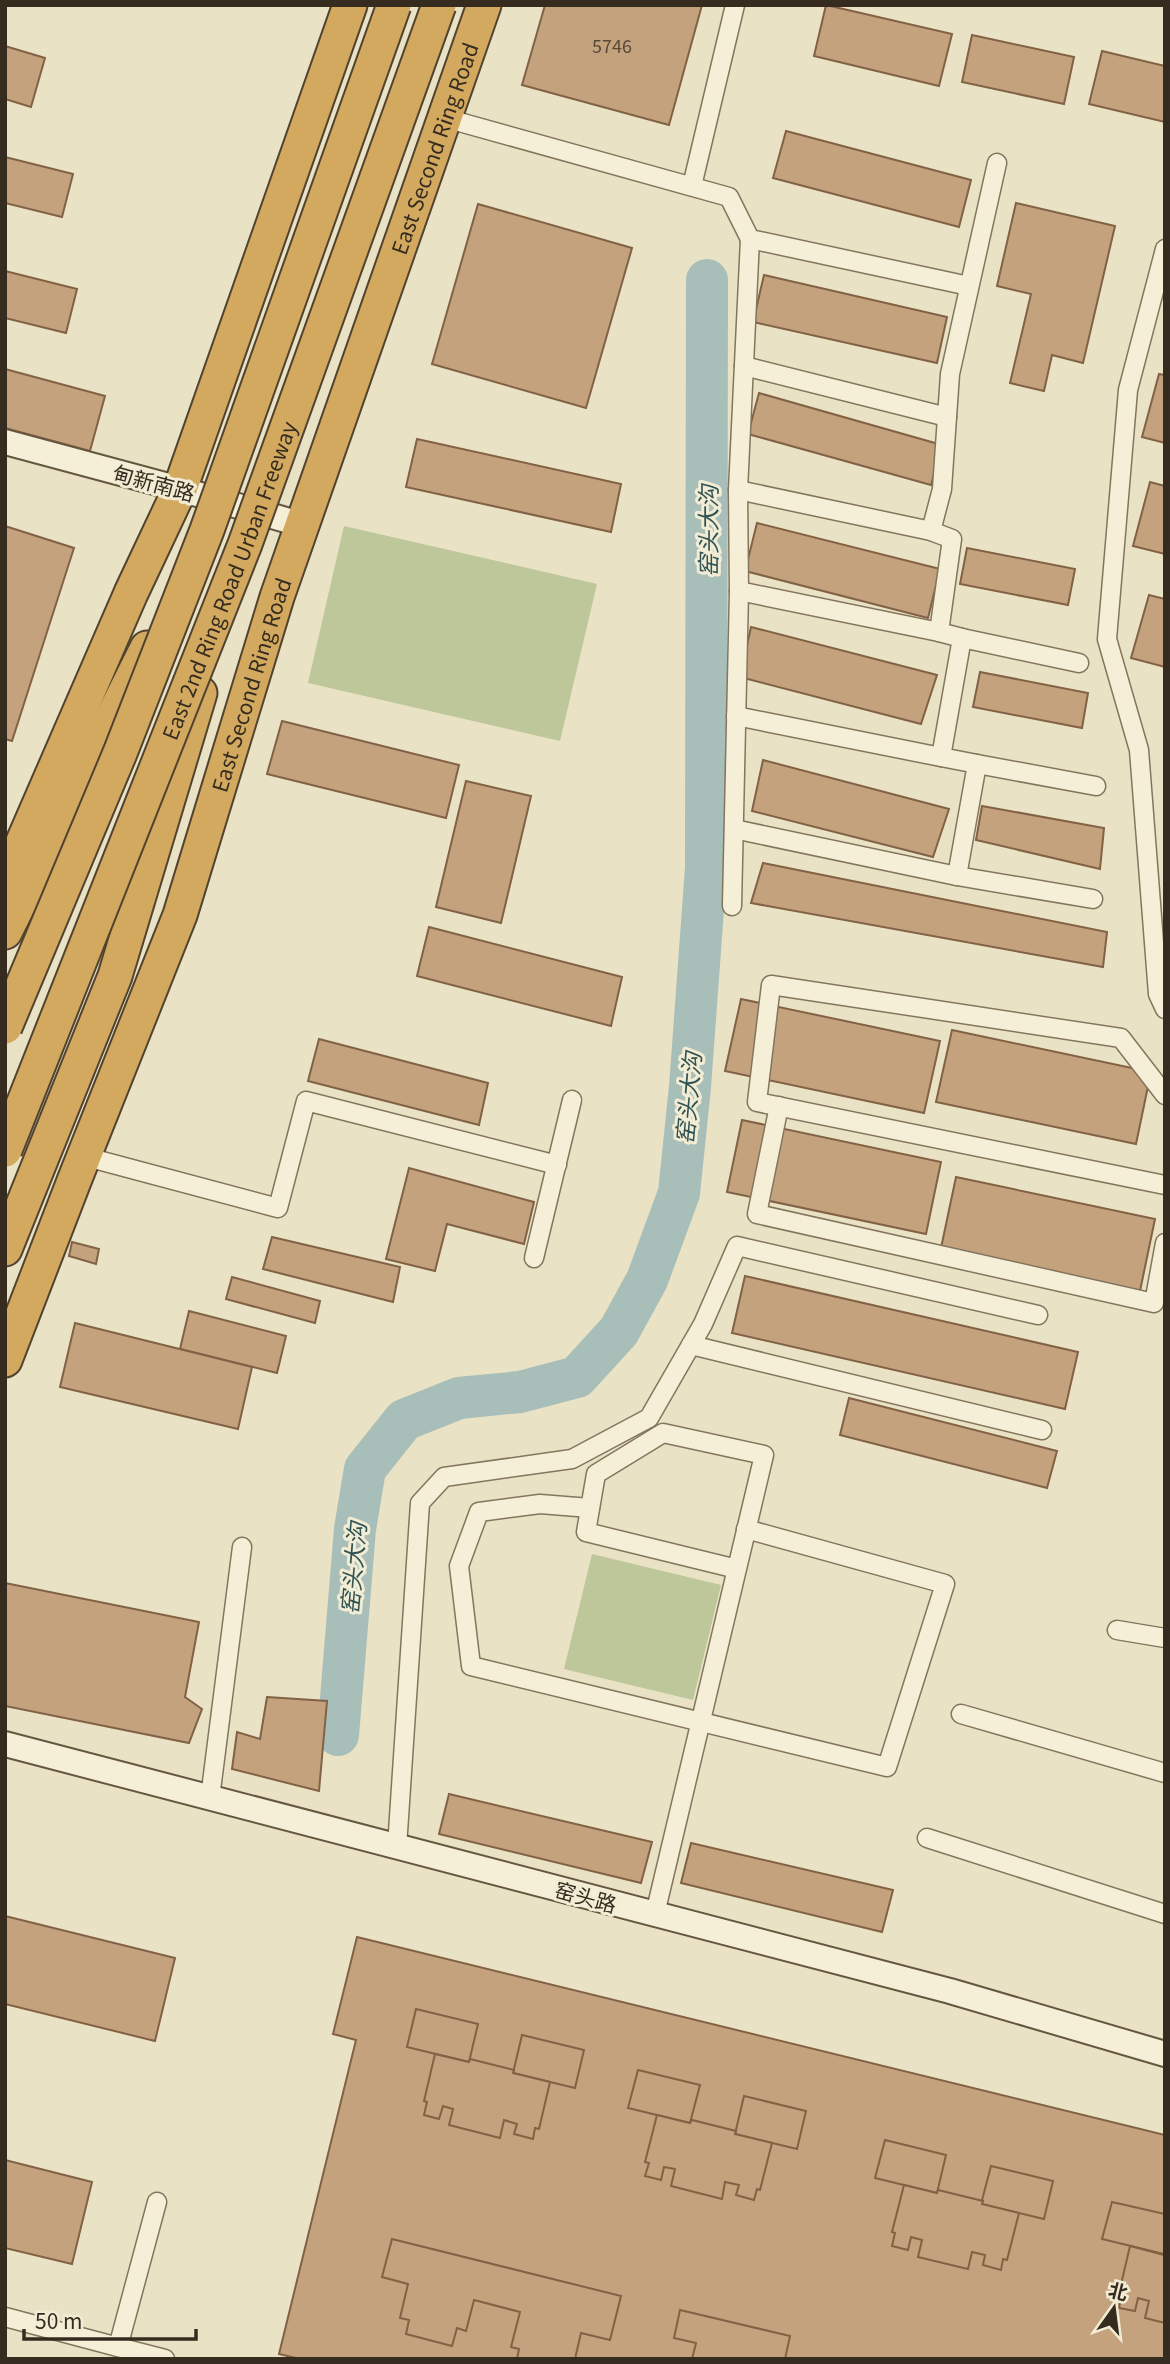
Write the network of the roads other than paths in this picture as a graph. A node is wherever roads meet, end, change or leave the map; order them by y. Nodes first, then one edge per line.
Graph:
1 (350, 5) edge
2 (394, 5) edge
3 (439, 5) edge
4 (484, 5) edge
5 (735, 5) edge
6 (445, 118) junction
7 (997, 163) dead end
8 (692, 187) junction
9 (750, 239) junction
10 (1165, 249) edge
11 (970, 286) junction
12 (744, 366) junction
13 (947, 417) junction
14 (5, 442) edge
15 (180, 489) junction
16 (738, 489) junction
17 (303, 524) junction
18 (206, 530) junction
19 (931, 531) junction
20 (245, 544) junction
21 (739, 591) junction
22 (939, 632) junction
23 (962, 638) junction
24 (1079, 663) dead end
25 (736, 716) junction
26 (942, 757) junction
27 (977, 764) junction
28 (1097, 786) dead end
29 (734, 829) junction
30 (957, 876) junction
31 (5, 883) edge
32 (1093, 899) dead end
33 (732, 906) dead end
34 (5, 932) edge
35 (1165, 1009) edge
36 (5, 1027) edge
37 (1165, 1095) edge
38 (572, 1100) dead end
39 (779, 1106) junction
40 (5, 1150) edge
41 (83, 1156) junction
42 (557, 1165) junction
43 (1165, 1185) edge
44 (1165, 1243) edge
45 (5, 1249) edge
46 (534, 1258) dead end
47 (1038, 1315) dead end
48 (691, 1345) junction
49 (5, 1360) edge
50 (1042, 1430) dead end
51 (590, 1508) junction
52 (746, 1529) junction
53 (243, 1547) dead end
54 (737, 1569) junction
55 (1117, 1630) dead end
56 (1165, 1638) edge
57 (961, 1714) dead end
58 (701, 1723) junction
59 (5, 1744) edge
60 (1165, 1773) edge
61 (210, 1798) junction
62 (927, 1838) dead end
63 (397, 1847) junction
64 (655, 1914) junction
65 (1165, 1914) edge
66 (1165, 2054) edge
67 (157, 2202) dead end
68 (5, 2317) edge
69 (118, 2347) junction
70 (165, 2359) edge

1 - 15 highway
2 - 18 highway, East 2nd Ring Road Urban Freeway, bridge
3 - 20 highway, East 2nd Ring Road Urban Freeway, bridge
4 - 6 highway, East Second Ring Road
5 - 8 street
6 - 8 street
6 - 17 highway, East Second Ring Road
7 - 11 street
8 - 9 street
9 - 11 street
9 - 12 street
10 - 35 street
11 - 13 street
12 - 13 street
12 - 16 street
13 - 19 street
14 - 15 main road, 甸新南路
15 - 17 main road, 甸新南路
15 - 31 highway
16 - 19 street
16 - 21 street
17 - 41 highway, East Second Ring Road
18 - 34 highway, bridge
18 - 36 highway, East 2nd Ring Road Urban Freeway, bridge
19 - 22 street
20 - 40 highway, East 2nd Ring Road Urban Freeway, bridge
20 - 45 highway, bridge
21 - 22 street
21 - 25 street
22 - 23 street
23 - 24 street
23 - 26 street
25 - 26 street
25 - 29 street
26 - 27 street
27 - 28 street
27 - 30 street
29 - 30 street
29 - 33 street
30 - 32 street
37 - 39 street
38 - 42 street
39 - 43 street
39 - 44 street
41 - 42 street
41 - 49 highway, East Second Ring Road
42 - 46 street
47 - 48 street
48 - 50 street
48 - 63 street
51 - 52 street
51 - 54 street
51 - 58 street
52 - 54 street
52 - 58 street
53 - 61 street
54 - 58 street
55 - 56 street
57 - 60 street
58 - 64 street
59 - 61 main road, 窑头路
61 - 63 main road, 窑头路
62 - 65 street
63 - 64 main road, 窑头路
64 - 66 main road, 窑头路
67 - 69 street
68 - 69 street
69 - 70 street

